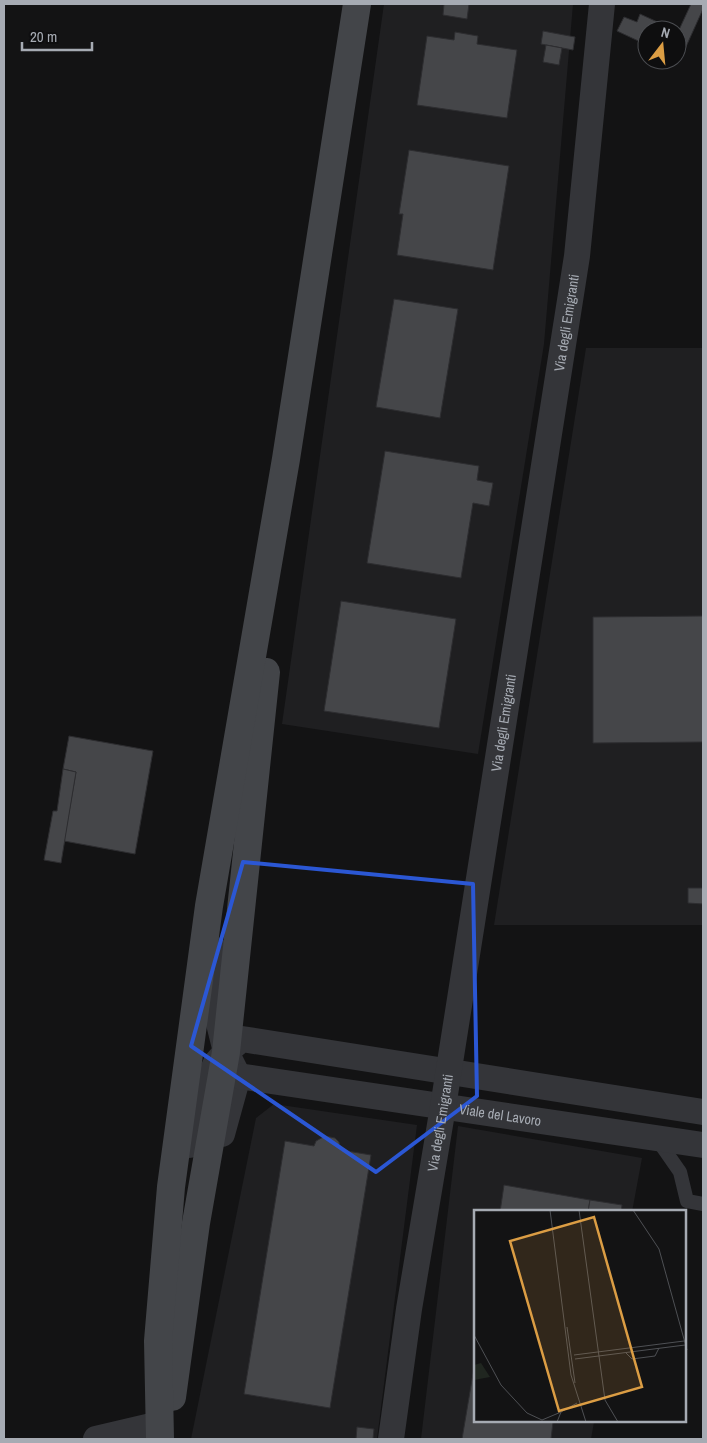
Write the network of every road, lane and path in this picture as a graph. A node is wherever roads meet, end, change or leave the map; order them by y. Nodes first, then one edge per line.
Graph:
1 (357, 4) edge
2 (602, 4) edge
3 (286, 459) junction
4 (218, 853) junction
5 (234, 1046) junction
6 (448, 1072) junction
7 (238, 1076) junction
8 (443, 1107) junction
9 (703, 1112) edge
10 (657, 1138) junction
11 (703, 1145) edge
12 (171, 1197) junction
13 (703, 1204) edge
14 (196, 1223) junction
15 (162, 1434) edge
16 (96, 1439) edge
17 (391, 1439) edge

1 - 3 main road
2 - 6 street, Via degli Emigranti
3 - 4 main road
3 - 5 main road
4 - 5 street
4 - 12 main road
5 - 6 street
5 - 7 street
5 - 12 street
5 - 14 main road
6 - 8 street, Via degli Emigranti
6 - 9 street
7 - 8 street, Viale del Lavoro
7 - 14 street
8 - 10 street, Viale del Lavoro
8 - 17 street, Via degli Emigranti
10 - 11 street, Viale del Lavoro
10 - 13 lane
12 - 15 main road
14 - 15 main road
15 - 16 street

